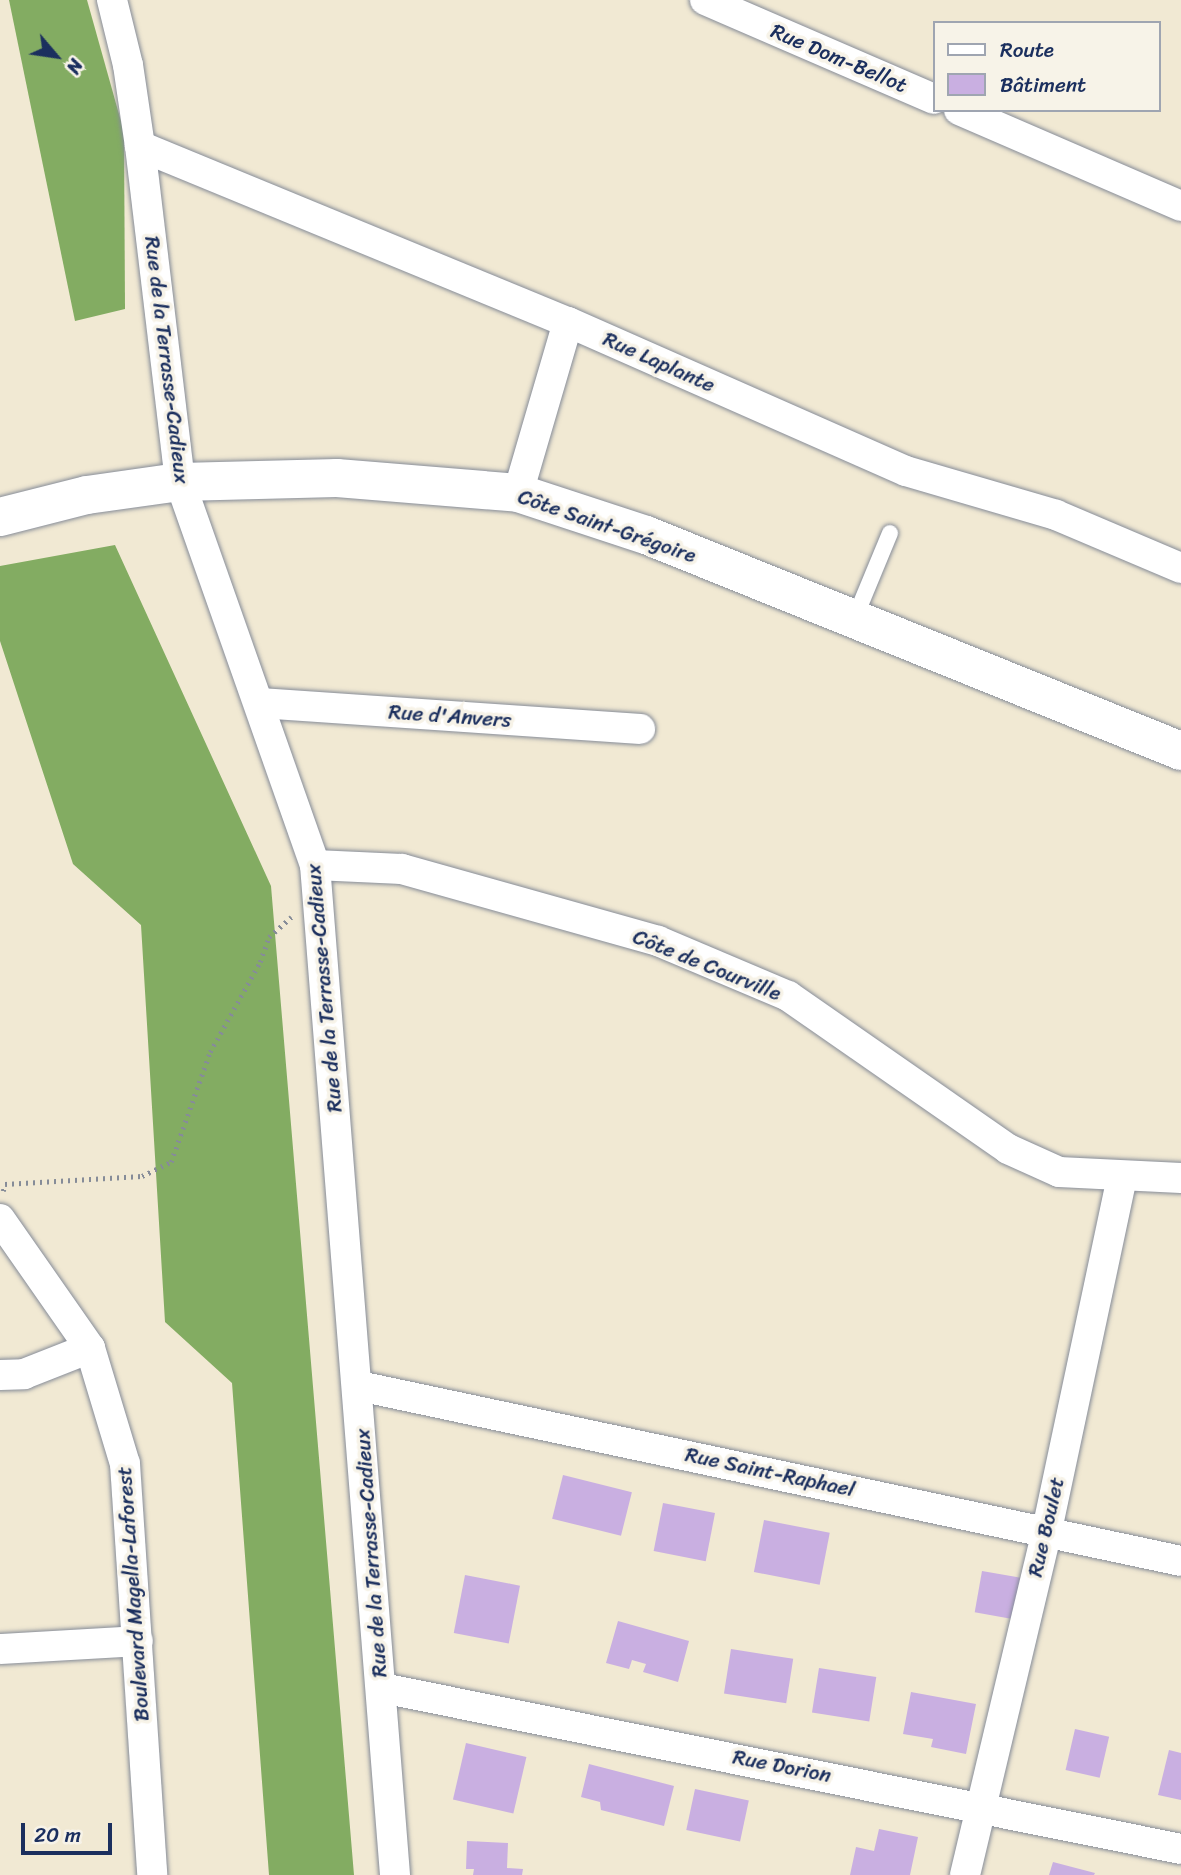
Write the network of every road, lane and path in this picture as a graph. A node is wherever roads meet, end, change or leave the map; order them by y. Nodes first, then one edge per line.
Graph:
1 (112, 0) edge
2 (705, 0) edge
3 (932, 98) edge
4 (964, 112) edge
5 (140, 146) junction
6 (1181, 206) edge
7 (568, 322) junction
8 (180, 482) junction
9 (518, 493) junction
10 (0, 517) edge
11 (890, 533) dead end
12 (1181, 568) edge
13 (854, 620) junction
14 (260, 704) junction
15 (640, 729) dead end
16 (1181, 751) edge
17 (315, 865) junction
18 (286, 918) dead end
19 (1122, 1178) junction
20 (1181, 1178) edge
21 (0, 1204) edge
22 (0, 1219) edge
23 (90, 1349) junction
24 (0, 1375) edge
25 (359, 1386) junction
26 (1047, 1530) junction
27 (1181, 1561) edge
28 (138, 1641) junction
29 (0, 1649) edge
30 (382, 1688) junction
31 (980, 1805) junction
32 (1181, 1849) edge
33 (152, 1875) edge
34 (395, 1875) edge
35 (965, 1875) edge

1 - 5 street, Rue de la Terrasse-Cadieux
2 - 3 street, Rue Dom-Bellot
4 - 6 street
5 - 7 street, Rue Laplante
5 - 8 street, Rue de la Terrasse-Cadieux
7 - 9 street
7 - 12 street, Rue Laplante
8 - 9 street, Côte Saint-Grégoire
8 - 10 street, Côte Saint-Grégoire
8 - 14 street, Rue de la Terrasse-Cadieux
9 - 13 street, Côte Saint-Grégoire
11 - 13 lane
13 - 16 street, Côte Saint-Grégoire
14 - 15 street, Rue d'Anvers
14 - 17 street, Rue de la Terrasse-Cadieux
17 - 19 street, Côte de Courville
17 - 25 street, Rue de la Terrasse-Cadieux
18 - 21 path
19 - 20 street, Côte de Courville
19 - 26 street, Rue Boulet
22 - 23 street, Boulevard Magella-Laforest
23 - 24 street
23 - 28 street, Boulevard Magella-Laforest
25 - 26 street, Rue Saint-Raphael
25 - 30 street, Rue de la Terrasse-Cadieux
26 - 27 street, Rue Saint-Raphael
26 - 31 street, Rue Boulet
28 - 29 street
28 - 33 street, Boulevard Magella-Laforest
30 - 31 street, Rue Dorion
30 - 34 street, Rue de la Terrasse-Cadieux
31 - 32 street, Rue Dorion
31 - 35 street, Rue Boulet

